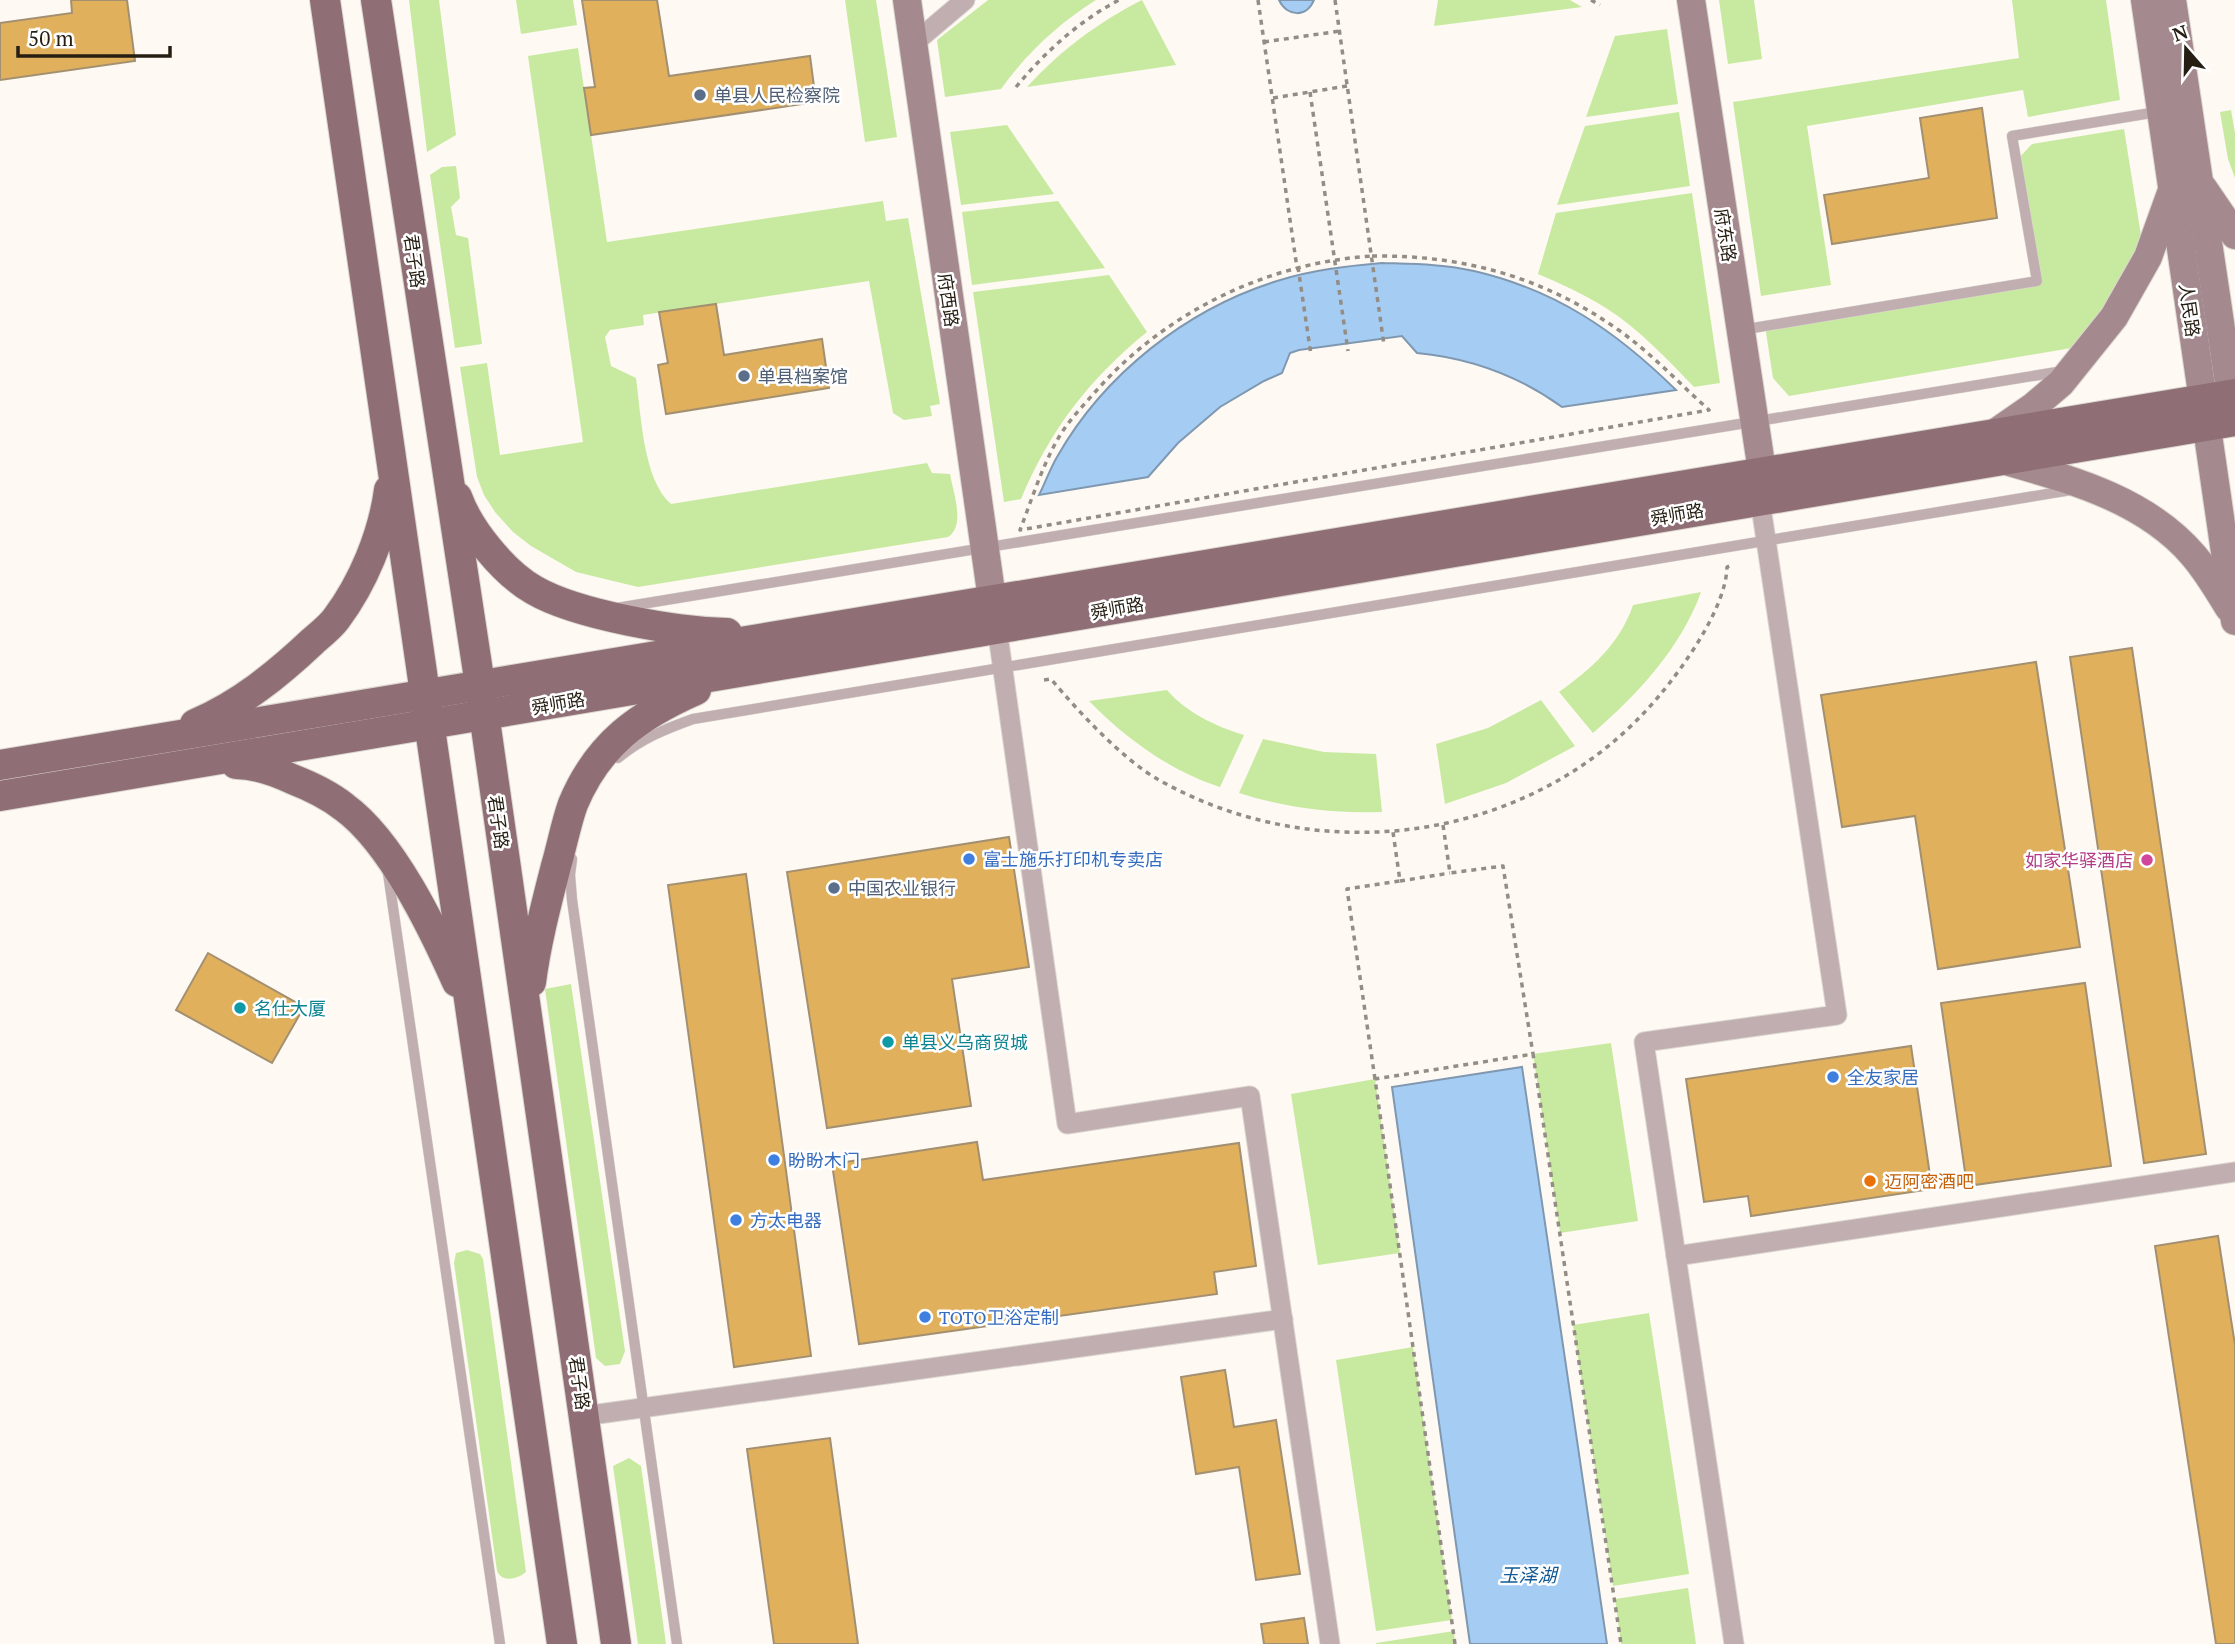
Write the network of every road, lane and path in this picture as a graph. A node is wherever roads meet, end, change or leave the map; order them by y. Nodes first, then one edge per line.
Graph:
1 (325, 0) edge
2 (376, 0) edge
3 (907, 0) edge
4 (965, 0) edge
5 (1119, 0) edge
6 (1258, 0) edge
7 (1335, 0) edge
8 (1591, 0) edge
9 (1690, 0) edge
10 (2145, 0) edge
11 (2172, 0) edge
12 (1600, 5) dead end
13 (1340, 31) junction
14 (1264, 42) junction
15 (913, 44) junction
16 (1347, 86) junction
17 (1016, 87) dead end
18 (1310, 92) junction
19 (1273, 97) junction
20 (2161, 111) junction
21 (2199, 181) junction
22 (2172, 191) junction
23 (2235, 235) edge
24 (1372, 258) junction
25 (1335, 262) junction
26 (1298, 269) junction
27 (1741, 330) junction
28 (1384, 345) dead end
29 (1348, 351) dead end
30 (1311, 355) dead end
31 (2072, 370) junction
32 (2226, 411) edge
33 (1754, 422) junction
34 (1997, 446) junction
35 (444, 456) junction
36 (392, 469) junction
37 (1761, 485) junction
38 (2089, 487) junction
39 (1732, 565) dead end
40 (596, 611) junction
41 (995, 613) junction
42 (2235, 619) edge
43 (779, 635) junction
44 (747, 670) junction
45 (1044, 680) dead end
46 (480, 685) junction
47 (424, 694) junction
48 (484, 716) junction
49 (429, 725) junction
50 (158, 739) junction
51 (613, 762) dead end
52 (0, 765) edge
53 (165, 768) junction
54 (0, 796) edge
55 (1443, 825) junction
56 (1393, 832) junction
57 (575, 846) dead end
58 (385, 851) junction
59 (1450, 873) junction
60 (1400, 881) junction
61 (527, 1014) junction
62 (472, 1021) junction
63 (1533, 1054) junction
64 (1375, 1079) junction
65 (2235, 1172) edge
66 (1676, 1256) junction
67 (1283, 1319) junction
68 (643, 1408) junction
69 (584, 1416) junction
70 (500, 1644) edge
71 (562, 1644) edge
72 (616, 1644) edge
73 (677, 1644) edge
74 (1330, 1644) edge
75 (1455, 1644) edge
76 (1621, 1644) edge
77 (1734, 1644) edge

1 - 36 main road
2 - 35 main road, 君子路
3 - 15 main road, 府西路
4 - 15 street
5 - 17 path
6 - 14 path
7 - 13 path
8 - 12 path
9 - 27 main road, 府东路
10 - 20 main road, 人民路
11 - 21 main road, 人民路
13 - 14 path
13 - 16 path
14 - 19 path
15 - 41 main road, 府西路
16 - 18 path
16 - 24 path
18 - 19 path
18 - 25 path
19 - 26 path
20 - 22 main road, 人民路
20 - 27 lane
21 - 23 main road
21 - 32 main road, 人民路
22 - 31 main road
22 - 32 main road, 人民路
24 - 25 path
24 - 26 path
24 - 28 path
25 - 26 path
25 - 29 path
26 - 30 path
27 - 33 main road, 府东路
31 - 33 lane
31 - 34 main road
32 - 34 main road, 舜师路
32 - 42 main road, 人民路
33 - 37 main road, 府东路
33 - 40 lane
34 - 37 main road, 舜师路
34 - 38 main road
35 - 40 main road
35 - 46 main road, 君子路
36 - 47 main road
36 - 50 main road
37 - 41 main road, 舜师路
37 - 66 street
38 - 42 main road
38 - 51 lane
39 - 55 path
40 - 43 main road
41 - 43 main road, 舜师路
41 - 44 main road, 舜师路
41 - 67 street
43 - 46 main road, 舜师路
44 - 48 main road, 舜师路
44 - 61 main road
45 - 56 path
46 - 47 main road, 舜师路
46 - 48 main road, 君子路
47 - 49 main road
47 - 50 main road, 舜师路
48 - 49 main road, 舜师路
48 - 61 main road, 君子路
49 - 53 main road, 舜师路
49 - 62 main road
50 - 52 main road, 舜师路
53 - 54 main road, 舜师路
53 - 58 main road
55 - 56 path
55 - 59 path
56 - 60 path
57 - 68 lane
58 - 62 main road
58 - 70 lane
59 - 60 path
59 - 63 path
60 - 64 path
61 - 69 main road, 君子路
62 - 71 main road
63 - 64 path
63 - 76 path
64 - 75 path
65 - 66 street
66 - 77 street
67 - 68 street
67 - 74 street
68 - 69 street
68 - 73 lane
69 - 72 main road, 君子路

